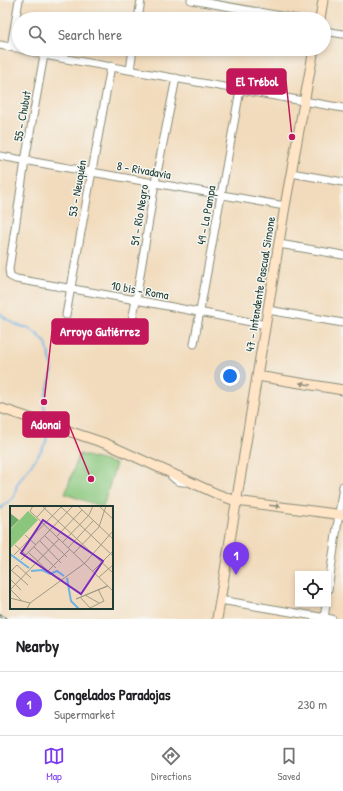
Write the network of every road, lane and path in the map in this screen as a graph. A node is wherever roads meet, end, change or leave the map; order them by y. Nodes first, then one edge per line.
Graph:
1 (19, 0) edge
2 (141, 0) edge
3 (191, 0) edge
4 (323, 0) edge
5 (17, 12) edge
6 (139, 12) edge
7 (259, 12) edge
8 (321, 12) edge
9 (331, 32) edge
10 (343, 34) edge
11 (12, 41) edge
12 (0, 45) edge
13 (11, 47) joint
14 (44, 56) edge
15 (50, 56) edge
16 (132, 56) edge
17 (313, 56) edge
18 (111, 66) junction
19 (130, 70) junction
20 (176, 78) junction
21 (240, 90) junction
22 (304, 102) junction
23 (343, 108) edge
24 (0, 156) edge
25 (25, 161) junction
26 (91, 172) junction
27 (291, 173) junction
28 (343, 182) edge
29 (155, 183) junction
30 (221, 194) junction
31 (285, 206) junction
32 (279, 244) junction
33 (343, 255) edge
34 (10, 276) joint
35 (71, 289) junction
36 (136, 300) junction
37 (268, 310) junction
38 (200, 312) junction
39 (66, 315) dead end
40 (343, 323) edge
41 (266, 325) junction
42 (130, 331) dead end
43 (194, 344) dead end
44 (257, 376) junction
45 (343, 390) edge
46 (0, 408) edge
47 (343, 486) edge
48 (236, 501) junction
49 (341, 514) edge
50 (331, 572) edge
51 (220, 600) junction
52 (326, 607) edge
53 (324, 618) edge
54 (216, 619) edge
55 (332, 619) edge

1 - 5 street
2 - 6 street
3 - 7 street
4 - 8 street
9 - 10 street
11 - 13 street
12 - 13 street
14 - 25 street, 55 - Chubut
15 - 18 street
16 - 19 street
17 - 22 street, 47 - Intendente Pascual Simone
18 - 19 street
18 - 26 street, 53 - Neuquén
19 - 20 street
20 - 21 street
20 - 29 street, 51 - Río Negro
21 - 22 street
21 - 30 street, 49 - La Pampa
22 - 23 street
22 - 27 street, 47 - Intendente Pascual Simone
24 - 25 street, 8 - Rivadavia
25 - 26 street, 8 - Rivadavia
25 - 34 street, 55 - Chubut
26 - 29 street, 8 - Rivadavia
26 - 35 street, 53 - Neuquén
27 - 28 street
27 - 31 street, 47 - Intendente Pascual Simone
29 - 30 street, 8 - Rivadavia
29 - 36 street, 51 - Río Negro
30 - 31 street, 8 - Rivadavia
30 - 38 street, 49 - La Pampa
31 - 32 street, 47 - Intendente Pascual Simone
32 - 33 street
32 - 37 street, 47 - Intendente Pascual Simone
34 - 35 street, 10 bis - Roma
35 - 36 street, 10 bis - Roma
35 - 39 street, 53 - Neuquén
36 - 38 street, 10 bis - Roma
36 - 42 street, 51 - Río Negro
37 - 40 street
37 - 41 street, 47 - Intendente Pascual Simone
38 - 41 street, 10 bis - Roma
38 - 43 street, 49 - La Pampa
41 - 44 street, 47 - Intendente Pascual Simone
45 -> 44 street
44 - 48 street, 47 - Intendente Pascual Simone
46 - 48 street
47 - 49 street
48 -> 49 street
48 - 51 street, 47 - Intendente Pascual Simone
49 - 50 street
51 - 53 street
51 - 54 street, 47 - Intendente Pascual Simone
52 - 53 street
53 - 55 street

